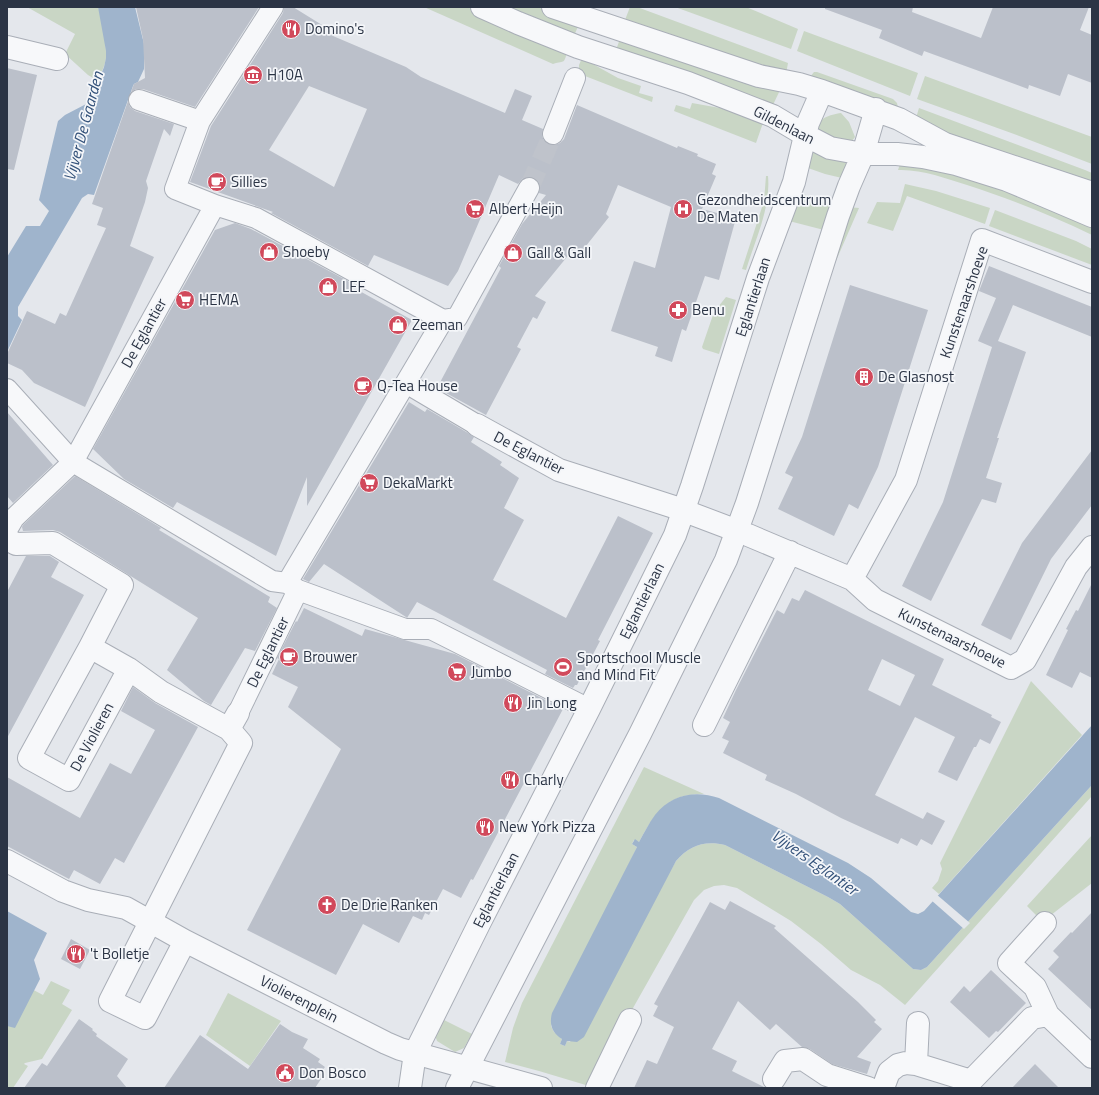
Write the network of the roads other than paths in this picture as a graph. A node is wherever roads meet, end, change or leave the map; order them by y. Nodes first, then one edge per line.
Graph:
1 (273, 7) edge
2 (482, 7) edge
3 (553, 7) edge
4 (7, 47) edge
5 (57, 59) dead end
6 (575, 78) dead end
7 (822, 91) junction
8 (139, 100) dead end
9 (876, 109) junction
10 (200, 121) junction
11 (553, 134) tunnel mouth
12 (805, 135) junction
13 (862, 154) junction
14 (529, 188) tunnel mouth
15 (1092, 193) edge
16 (214, 205) junction
17 (1092, 216) edge
18 (1092, 282) edge
19 (443, 320) junction
20 (406, 383) junction
21 (7, 389) edge
22 (477, 425) joint
23 (73, 462) junction
24 (684, 511) junction
25 (737, 531) junction
26 (9, 543) edge
27 (1092, 547) edge
28 (790, 552) junction
29 (852, 579) junction
30 (293, 587) junction
31 (90, 647) junction
32 (129, 669) junction
33 (579, 704) dead end
34 (234, 721) junction
35 (704, 725) dead end
36 (7, 861) edge
37 (150, 921) junction
38 (1045, 923) dead end
39 (185, 940) junction
40 (1048, 1016) junction
41 (630, 1020) dead end
42 (918, 1023) dead end
43 (415, 1053) junction
44 (1092, 1057) edge
45 (916, 1064) junction
46 (467, 1068) junction
47 (774, 1079) dead end
48 (410, 1088) edge
49 (457, 1088) edge
50 (541, 1088) edge
51 (597, 1088) edge
52 (868, 1088) edge
53 (883, 1088) edge

1 - 10 street
2 - 12 street, Gildenlaan
3 - 7 street
4 - 5 street
6 - 11 street
7 - 9 street
7 - 12 street, Eglantierlaan
8 - 10 street
9 - 13 street
9 - 15 street
10 - 16 street
12 - 13 street, Gildenlaan
12 - 24 street, Eglantierlaan
13 - 17 street, Gildenlaan
13 - 25 street
14 - 19 street
16 - 19 street
16 - 23 street, De Eglantier
18 - 29 street, Kunstenaarshoeve
19 - 20 street, De Eglantier
20 - 22 street, De Eglantier
20 - 30 street, De Eglantier
21 - 23 street
22 - 24 street, De Eglantier
23 - 26 street, De Violieren
23 - 30 street
24 - 25 street, De Eglantier
24 - 43 street, Eglantierlaan
25 - 28 street, Kunstenaarshoeve
25 - 46 street
26 - 31 street, De Violieren
27 - 29 street, Kunstenaarshoeve
28 - 29 street, Kunstenaarshoeve
28 - 35 street
30 - 33 street
30 - 34 street, De Eglantier
31 - 32 street
31 - 32 street, De Violieren
32 - 34 street
34 - 37 street
36 - 37 street
37 - 39 street, Violierenplein
37 - 39 street
38 - 40 street
39 - 43 street, Violierenplein
40 - 44 street
40 - 45 street
41 - 51 street
42 - 45 street
43 - 46 street, Violierenplein
43 - 48 street, Eglantierlaan
45 - 53 street
46 - 49 street
46 - 50 street, Violierenplein
47 - 52 street

